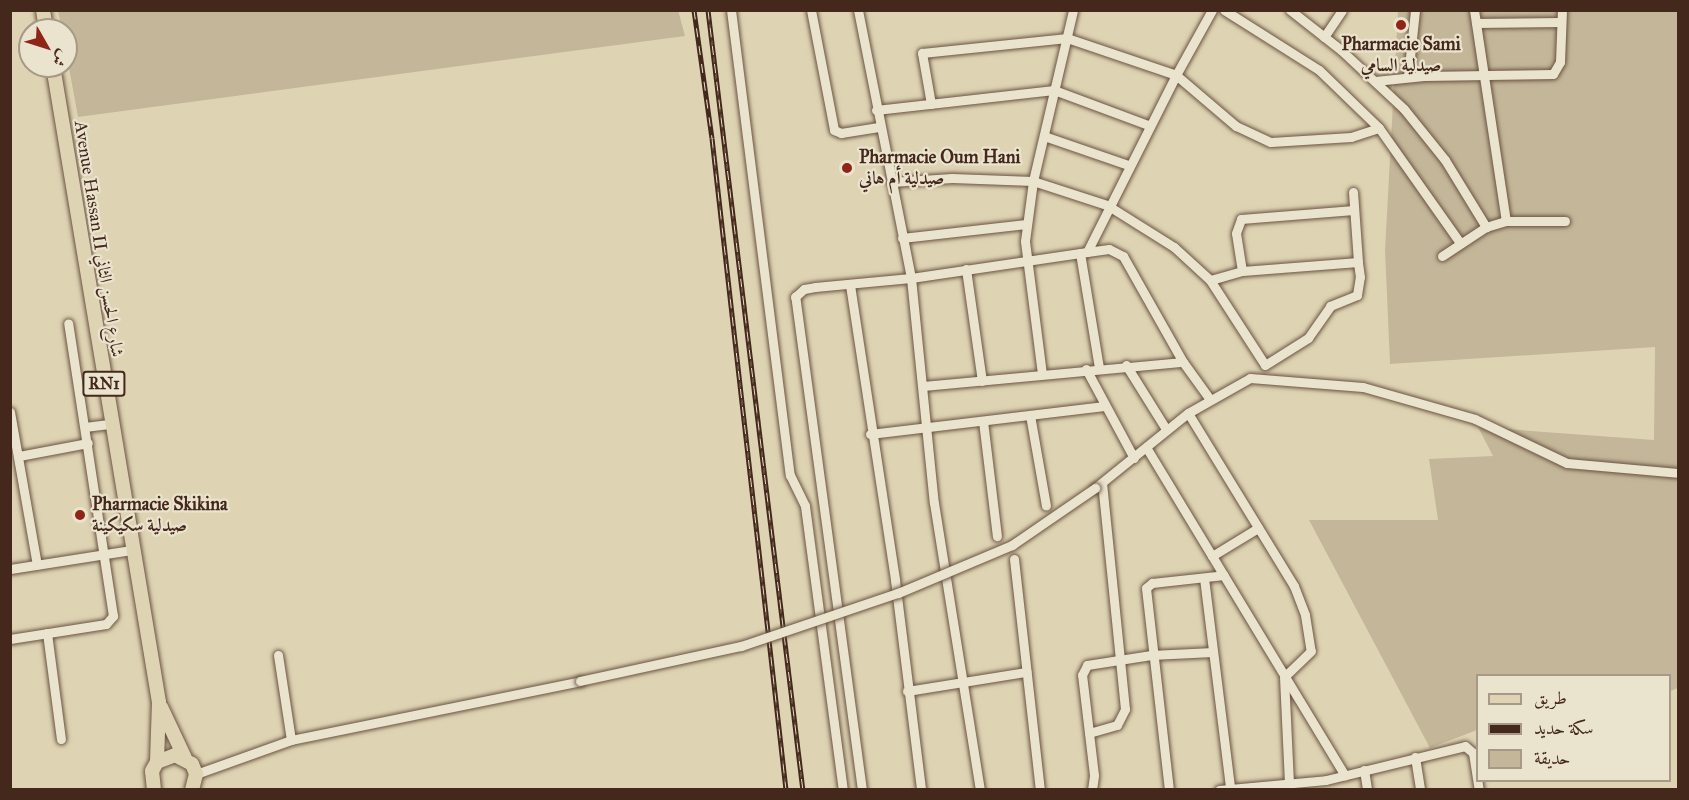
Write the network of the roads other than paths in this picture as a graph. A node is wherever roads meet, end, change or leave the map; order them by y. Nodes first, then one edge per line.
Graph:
1 (731, 10) edge
2 (811, 10) edge
3 (858, 10) edge
4 (1073, 10) edge
5 (1212, 10) edge
6 (1224, 10) edge
7 (1290, 10) edge
8 (1342, 10) edge
9 (1415, 10) edge
10 (1474, 10) edge
11 (1562, 10) edge
12 (1476, 22) junction
13 (1562, 22) junction
14 (1324, 37) junction
15 (1067, 38) junction
16 (1176, 75) junction
17 (1483, 75) junction
18 (1408, 76) junction
19 (55, 78) edge
20 (1375, 81) junction
21 (1053, 90) junction
22 (931, 104) junction
23 (876, 110) junction
24 (1148, 125) junction
25 (879, 127) junction
26 (1379, 128) junction
27 (1044, 136) junction
28 (1128, 165) junction
29 (1033, 181) junction
30 (891, 182) junction
31 (1353, 192) dead end
32 (1107, 206) junction
33 (1354, 210) junction
34 (1506, 221) junction
35 (1564, 221) dead end
36 (1026, 224) junction
37 (1486, 227) junction
38 (902, 238) junction
39 (1460, 243) junction
40 (1084, 252) junction
41 (1442, 256) dead end
42 (1025, 261) junction
43 (1358, 262) junction
44 (966, 269) junction
45 (1242, 271) junction
46 (910, 278) junction
47 (1210, 280) junction
48 (850, 285) junction
49 (69, 323) dead end
50 (1183, 362) junction
51 (1126, 365) junction
52 (1099, 368) junction
53 (1086, 369) junction
54 (1042, 374) junction
55 (982, 381) junction
56 (923, 386) junction
57 (1209, 398) junction
58 (1104, 406) junction
59 (10, 412) edge
60 (1188, 413) junction
61 (1030, 416) junction
62 (982, 421) junction
63 (11, 422) edge
64 (111, 424) junction
65 (85, 428) junction
66 (926, 428) junction
67 (1166, 429) junction
68 (870, 434) junction
69 (88, 443) junction
70 (1146, 447) junction
71 (19, 456) junction
72 (1134, 458) junction
73 (1678, 473) edge
74 (1098, 486) junction
75 (1046, 506) dead end
76 (1258, 528) junction
77 (997, 536) dead end
78 (132, 550) junction
79 (106, 554) junction
80 (1212, 556) junction
81 (1014, 559) dead end
82 (37, 565) junction
83 (10, 570) edge
84 (1224, 575) junction
85 (1204, 578) junction
86 (47, 633) junction
87 (10, 639) edge
88 (1213, 652) junction
89 (278, 655) dead end
90 (1151, 655) junction
91 (1119, 658) junction
92 (1026, 672) junction
93 (1284, 676) junction
94 (963, 680) junction
95 (907, 691) junction
96 (159, 702) junction
97 (1089, 733) junction
98 (62, 739) dead end
99 (291, 740) junction
100 (1415, 757) junction
101 (185, 758) junction
102 (157, 762) junction
103 (1364, 770) junction
104 (1476, 771) edge
105 (196, 774) junction
106 (1345, 775) junction
107 (1326, 780) junction
108 (1289, 784) junction
109 (1230, 788) junction
110 (154, 789) edge
111 (192, 789) edge
112 (843, 789) edge
113 (862, 789) edge
114 (921, 789) edge
115 (980, 789) edge
116 (1040, 789) edge
117 (1092, 789) edge
118 (1169, 789) edge
119 (1219, 789) edge
120 (1318, 789) edge
121 (1367, 789) edge
122 (1420, 789) edge

1 - 112 street
2 - 25 street
3 - 23 street
4 - 15 street
5 - 16 street
6 - 26 street
7 - 14 street
8 - 14 street
9 - 18 street
10 - 12 street
11 - 13 street
12 - 13 street
12 - 17 street
13 - 17 street
14 - 20 street
15 - 16 street
15 - 21 street
15 - 22 street
16 - 24 street
16 - 26 street
17 - 18 street
17 - 34 street
18 - 20 street
19 - 64 main road, Avenue Hassan II شارع الحسن الثاني / RN1
20 - 37 street
21 - 22 street
21 - 24 street
21 - 27 street
22 - 23 street
23 - 25 street
24 - 28 street
25 - 30 street
26 - 39 street
27 - 28 street
27 - 29 street
28 - 32 street
29 - 30 street
29 - 32 street
29 - 36 street
30 - 38 street
31 - 33 street
32 - 40 street
32 - 47 street
33 - 43 street
33 - 45 street
34 - 35 street
34 - 37 street
36 - 38 street
36 - 42 street
37 - 39 street
38 - 46 street
39 - 41 street
40 - 42 street
40 - 50 street
40 - 52 street
42 - 44 street
42 - 54 street
43 - 45 street
43 - 47 street
44 - 46 street
44 - 55 street
45 - 47 street
46 - 48 street
46 - 56 street
48 - 68 street
48 - 113 street
49 - 65 street
50 - 51 street
50 - 57 street
51 - 52 street
51 - 67 street
52 - 53 street
53 - 54 street
53 - 58 street
54 - 55 street
55 - 56 street
56 - 66 street
57 - 60 street
57 - 73 street
58 - 61 street
58 - 72 street
59 - 63 street
60 - 67 street
60 - 76 street
61 - 62 street
61 - 75 street
62 - 66 street
62 - 77 street
63 - 71 street
64 - 65 street
64 - 78 main road, Avenue Hassan II شارع الحسن الثاني / RN1
65 - 69 street
66 - 68 street
66 - 94 street
67 - 70 street
68 - 95 street
69 - 71 street
69 - 79 street
70 - 72 street
70 - 80 street
71 - 82 street
72 - 74 street
74 - 91 street
74 - 99 street, bridge
76 - 80 street
76 - 93 street
78 - 79 street
78 - 96 main road, Avenue Hassan II شارع الحسن الثاني / RN1
79 - 82 street
79 - 86 street
80 - 84 street
81 - 92 street
82 - 83 street
84 - 85 street
84 - 93 street
85 - 88 street
85 - 90 street
86 - 87 street
86 - 98 street
88 - 90 street
88 - 109 street
89 - 99 street
90 - 91 street
90 - 118 street
91 - 97 street
91 - 97 street
92 - 94 street
92 - 116 street
93 - 106 street
93 - 108 street
94 - 95 street
94 - 115 street
95 - 114 street
96 - 101 main road, Avenue Hassan II شارع الحسن الثاني / RN1
96 - 102 main road, Avenue Hassan II شارع الحسن الثاني / RN1
97 - 117 street
99 - 105 street
100 - 103 street
100 - 104 street
100 - 122 street
101 - 102 main road
101 - 105 main road, RN1
102 - 110 main road, RN1
103 - 106 street
103 - 121 street
105 - 111 main road
106 - 107 street
107 - 108 street
107 - 120 street
108 - 109 street
109 - 119 street

